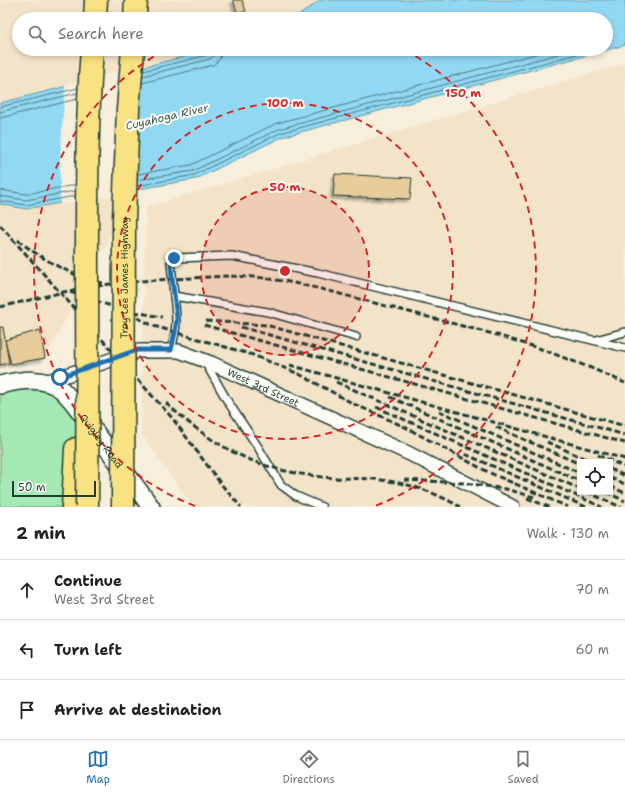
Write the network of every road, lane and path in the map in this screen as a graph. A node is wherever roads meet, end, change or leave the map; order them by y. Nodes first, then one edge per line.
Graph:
1 (96, 0) edge
2 (136, 0) edge
3 (95, 12) edge
4 (135, 12) edge
5 (91, 56) edge
6 (132, 56) edge
7 (174, 296) junction
8 (625, 332) edge
9 (356, 336) dead end
10 (593, 340) junction
11 (625, 348) edge
12 (171, 350) junction
13 (204, 360) junction
14 (46, 382) junction
15 (0, 385) edge
16 (88, 410) junction
17 (73, 507) edge
18 (87, 507) edge
19 (123, 507) edge
20 (151, 507) edge
21 (322, 507) edge
22 (513, 507) edge

1 - 3 highway
2 - 4 highway
5 - 16 highway, bridge
6 - 19 highway, Troy Lee James Highway, bridge
7 - 9 lane
7 - 10 lane
7 - 12 lane
8 - 10 lane
10 - 11 lane
12 - 13 street, West 3rd Street
12 - 14 street, West 3rd Street
13 - 21 lane
13 - 22 street, West 3rd Street
14 - 15 street, West 3rd Street
14 - 20 street, Quigley Road
16 - 17 highway, bridge
16 - 18 highway, bridge

